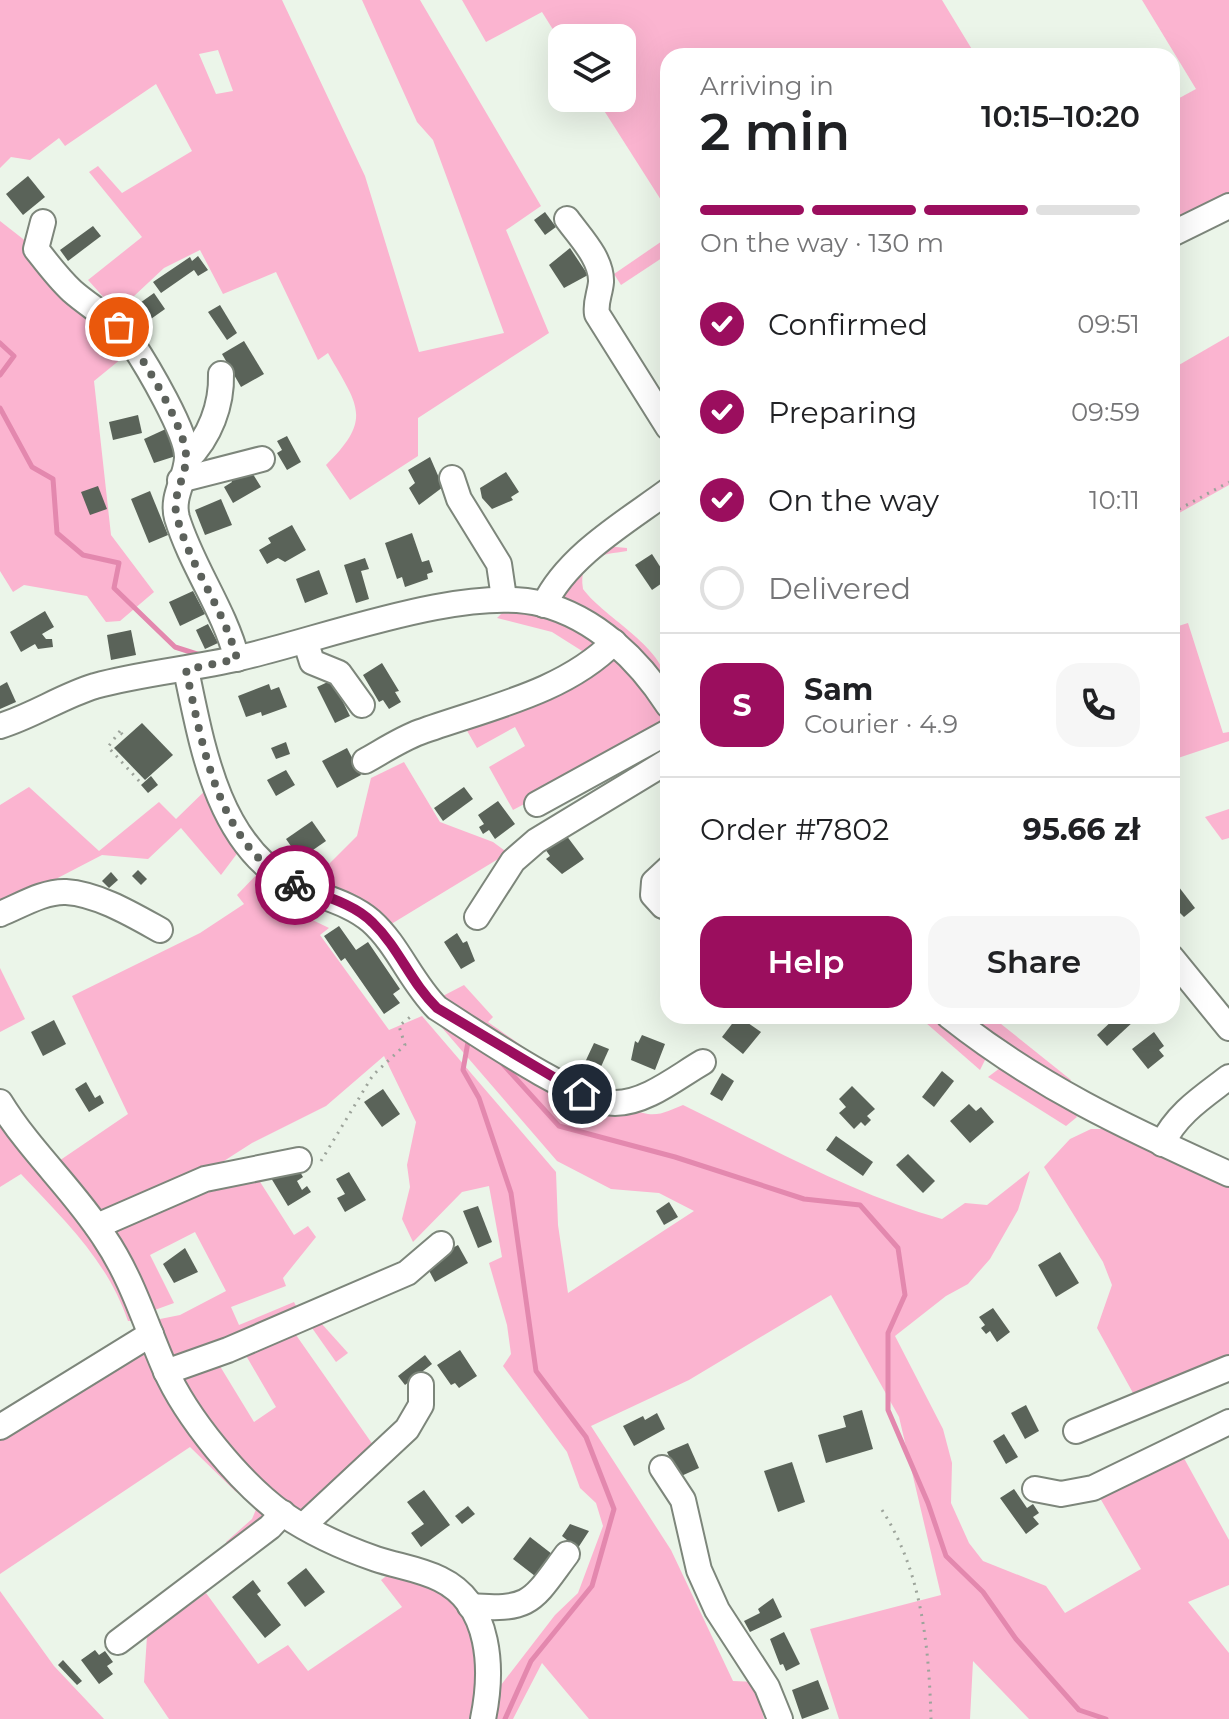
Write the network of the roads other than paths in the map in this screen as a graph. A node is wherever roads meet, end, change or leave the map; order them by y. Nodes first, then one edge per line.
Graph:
1 (1229, 206) edge
2 (567, 219) dead end
3 (43, 222) dead end
4 (1180, 230) edge
5 (221, 374) dead end
6 (660, 414) edge
7 (262, 459) dead end
8 (183, 470) junction
9 (452, 478) dead end
10 (660, 497) edge
11 (504, 598) junction
12 (544, 605) junction
13 (614, 642) junction
14 (306, 643) junction
15 (237, 659) junction
16 (186, 670) junction
17 (660, 694) edge
18 (362, 705) dead end
19 (0, 726) edge
20 (660, 736) edge
21 (365, 761) dead end
22 (660, 766) edge
23 (537, 804) dead end
24 (660, 876) edge
25 (660, 903) edge
26 (0, 914) edge
27 (477, 917) dead end
28 (160, 930) dead end
29 (1180, 968) edge
30 (960, 1024) edge
31 (1229, 1028) edge
32 (703, 1062) dead end
33 (1229, 1077) edge
34 (0, 1102) edge
35 (1162, 1144) junction
36 (299, 1160) road end
37 (1229, 1174) edge
38 (97, 1226) junction
39 (441, 1244) dead end
40 (151, 1334) junction
41 (1229, 1368) edge
42 (166, 1372) junction
43 (421, 1385) dead end
44 (1229, 1422) edge
45 (0, 1427) edge
46 (1076, 1431) dead end
47 (662, 1468) dead end
48 (1035, 1489) dead end
49 (283, 1513) junction
50 (304, 1525) junction
51 (567, 1554) dead end
52 (470, 1606) junction
53 (118, 1642) dead end
54 (483, 1719) edge
55 (780, 1719) edge

1 - 4 street
2 - 6 street
3 - 8 street
5 - 8 street
7 - 8 street
8 - 15 street
9 - 11 street
10 - 12 street
11 - 12 street
11 - 14 street
12 - 13 street
13 - 17 street
13 - 21 street
14 - 15 street
14 - 18 street
15 - 16 street
16 - 19 street
16 - 32 street
20 - 23 street
22 - 27 street
24 - 25 street
26 - 28 street
29 - 31 street
30 - 35 street
33 - 35 street
34 - 38 street
35 - 37 street
36 - 38 street
38 - 40 street
39 - 42 street
40 - 42 street
40 - 45 street
41 - 46 street
42 - 49 street
43 - 50 street
44 - 48 street
47 - 55 street
49 - 50 street
49 - 53 street
50 - 52 street
51 - 52 street
52 - 54 street

